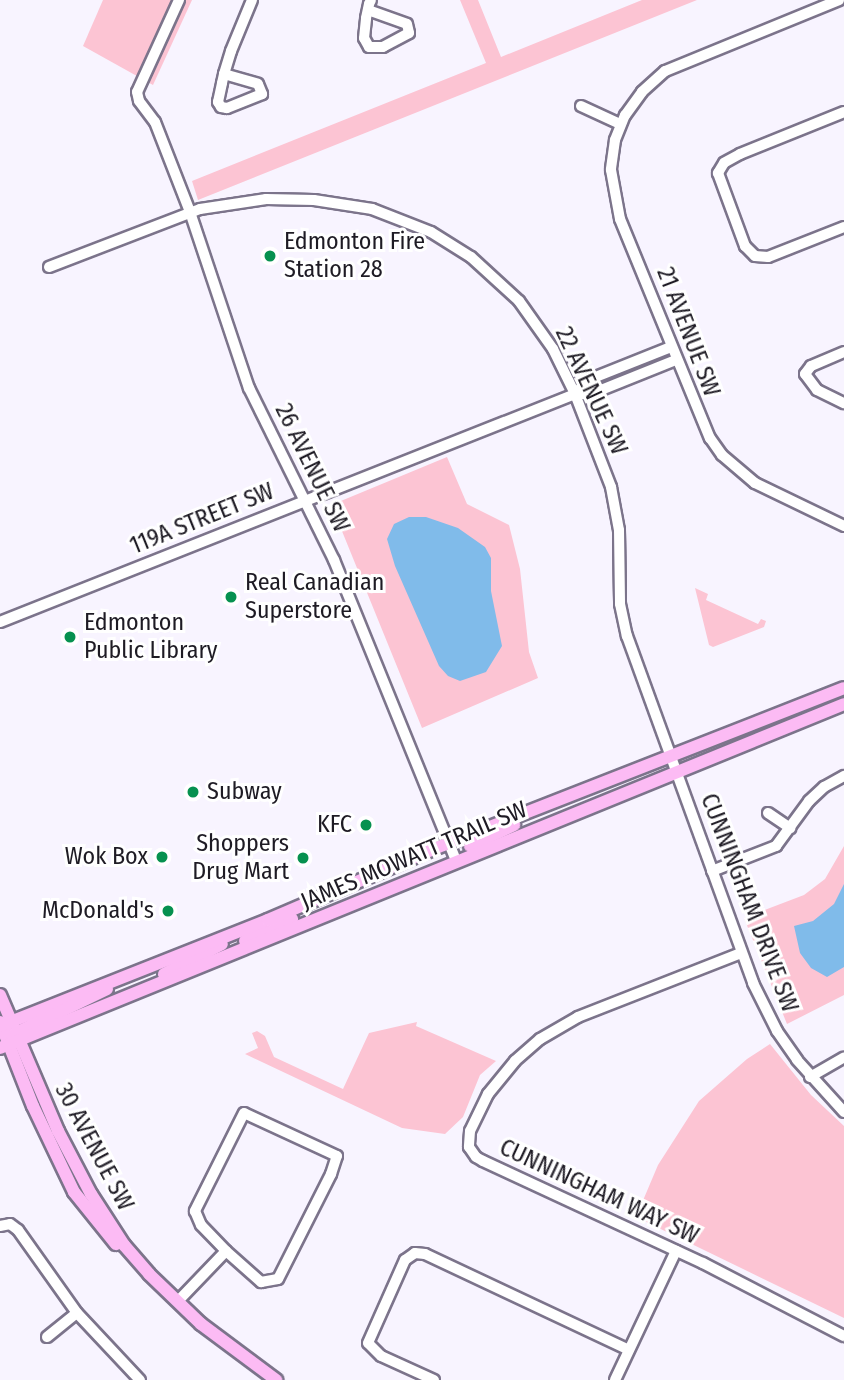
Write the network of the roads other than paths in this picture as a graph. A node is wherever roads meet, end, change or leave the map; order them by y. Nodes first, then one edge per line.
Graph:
1 (179, 0) edge
2 (252, 0) edge
3 (839, 0) edge
4 (370, 5) edge
5 (224, 74) dead end
6 (581, 106) dead end
7 (844, 112) edge
8 (620, 124) junction
9 (190, 212) junction
10 (844, 226) edge
11 (49, 267) dead end
12 (671, 347) junction
13 (844, 352) edge
14 (676, 360) junction
15 (575, 394) junction
16 (844, 403) edge
17 (306, 500) junction
18 (844, 526) edge
19 (0, 622) edge
20 (844, 688) edge
21 (844, 704) edge
22 (670, 756) junction
23 (675, 770) junction
24 (844, 776) edge
25 (530, 811) junction
26 (768, 813) dead end
27 (790, 828) junction
28 (449, 843) junction
29 (456, 861) junction
30 (712, 871) junction
31 (349, 886) junction
32 (227, 936) junction
33 (741, 953) junction
34 (233, 954) junction
35 (0, 996) edge
36 (103, 1007) junction
37 (6, 1033) edge
38 (844, 1056) edge
39 (810, 1077) junction
40 (844, 1112) edge
41 (0, 1226) edge
42 (226, 1251) junction
43 (676, 1251) junction
44 (178, 1301) junction
45 (77, 1313) junction
46 (844, 1336) edge
47 (47, 1337) dead end
48 (629, 1350) junction
49 (140, 1380) edge
50 (276, 1380) edge
51 (434, 1380) edge
52 (615, 1380) edge

1 - 9 street, 26 AVENUE SW
2 - 5 street
3 - 8 street, 21 AVENUE SW
4 - 4 street
6 - 8 street
7 - 10 street
8 - 12 street, 21 AVENUE SW
9 - 11 street, 22 AVENUE SW
9 - 15 street, 22 AVENUE SW
9 - 17 street, 26 AVENUE SW
12 - 14 street, 21 AVENUE SW
12 - 15 street, 119A STREET SW
13 - 16 street
14 - 15 street, 119A STREET SW
14 - 18 street, 21 AVENUE SW
15 - 17 street, 119A STREET SW
15 - 22 street, 22 AVENUE SW
17 - 19 street, 119A STREET SW
17 - 28 street, 26 AVENUE SW
20 - 22 main road, JAMES MOWATT TRAIL SW
21 - 23 main road, JAMES MOWATT TRAIL SW
22 - 23 street, 22 AVENUE SW
22 - 25 main road, JAMES MOWATT TRAIL SW
23 - 29 main road, JAMES MOWATT TRAIL SW
23 - 30 street, CUNNINGHAM DRIVE SW
24 - 27 street
25 - 28 main road, JAMES MOWATT TRAIL SW
25 - 29 main road
26 - 27 street
27 - 30 street
28 - 29 street, 26 AVENUE SW
28 - 31 main road, JAMES MOWATT TRAIL SW
29 - 34 main road, JAMES MOWATT TRAIL SW
30 - 33 street, CUNNINGHAM DRIVE SW
31 - 32 main road, JAMES MOWATT TRAIL SW
31 - 34 main road
32 - 36 main road
32 - 37 main road, JAMES MOWATT TRAIL SW
33 - 39 street, CUNNINGHAM DRIVE SW
33 - 43 street, CUNNINGHAM WAY SW
34 - 36 main road, JAMES MOWATT TRAIL SW
35 - 37 main road, 30 AVENUE SW
36 - 37 main road, JAMES MOWATT TRAIL SW
37 - 44 main road, 30 AVENUE SW
38 - 39 street
39 - 40 street, CUNNINGHAM DRIVE SW
41 - 45 street
42 - 42 street
42 - 44 street
43 - 46 street, CUNNINGHAM WAY SW
43 - 48 street
44 - 50 main road, 30 AVENUE SW
45 - 47 street
45 - 49 street
48 - 51 street
48 - 52 street

